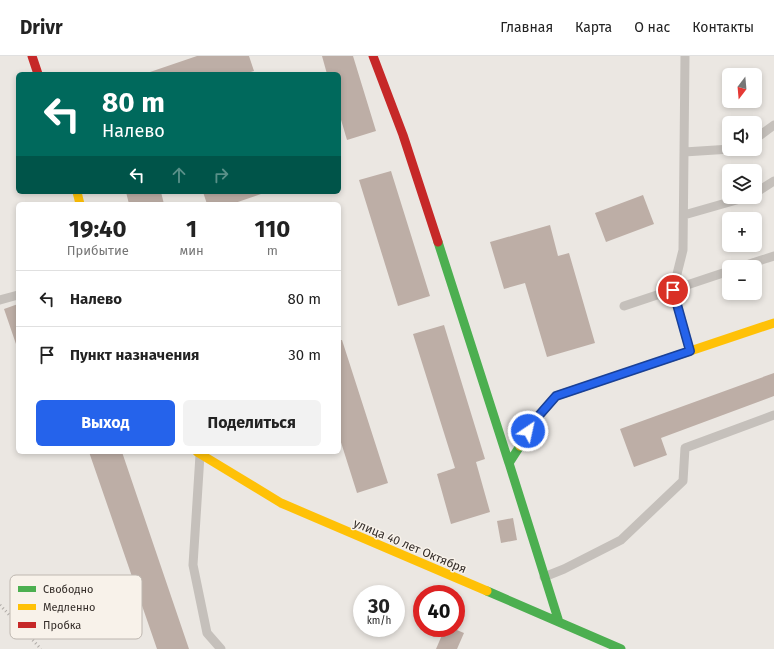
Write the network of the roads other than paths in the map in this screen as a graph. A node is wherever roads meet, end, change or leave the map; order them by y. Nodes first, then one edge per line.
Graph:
1 (32, 56) edge
2 (373, 56) edge
3 (685, 56) edge
4 (37, 72) edge
5 (774, 125) edge
6 (762, 134) edge
7 (722, 150) edge
8 (684, 152) junction
9 (774, 180) edge
10 (762, 188) edge
11 (724, 204) edge
12 (684, 216) junction
13 (774, 256) edge
14 (762, 260) edge
15 (722, 273) edge
16 (673, 290) junction
17 (16, 295) edge
18 (0, 300) edge
19 (624, 306) dead end
20 (774, 323) edge
21 (690, 351) junction
22 (774, 415) edge
23 (198, 454) edge
24 (200, 454) edge
25 (509, 463) junction
26 (544, 577) junction
27 (559, 622) junction
28 (221, 649) edge
29 (621, 649) edge

1 - 4 street
2 - 25 street
3 - 8 lane
5 - 6 lane
7 - 8 lane
8 - 12 lane
9 - 10 lane
11 - 12 lane
12 - 16 lane
13 - 14 lane
15 - 16 lane
16 - 19 lane
16 - 21 lane
17 - 18 lane
20 - 21 street
21 - 25 street
22 - 26 lane
23 - 28 lane
24 - 27 street, улица 40 лет Октября
25 - 26 street
26 - 27 street
27 - 29 street, улица 40 лет Октября

